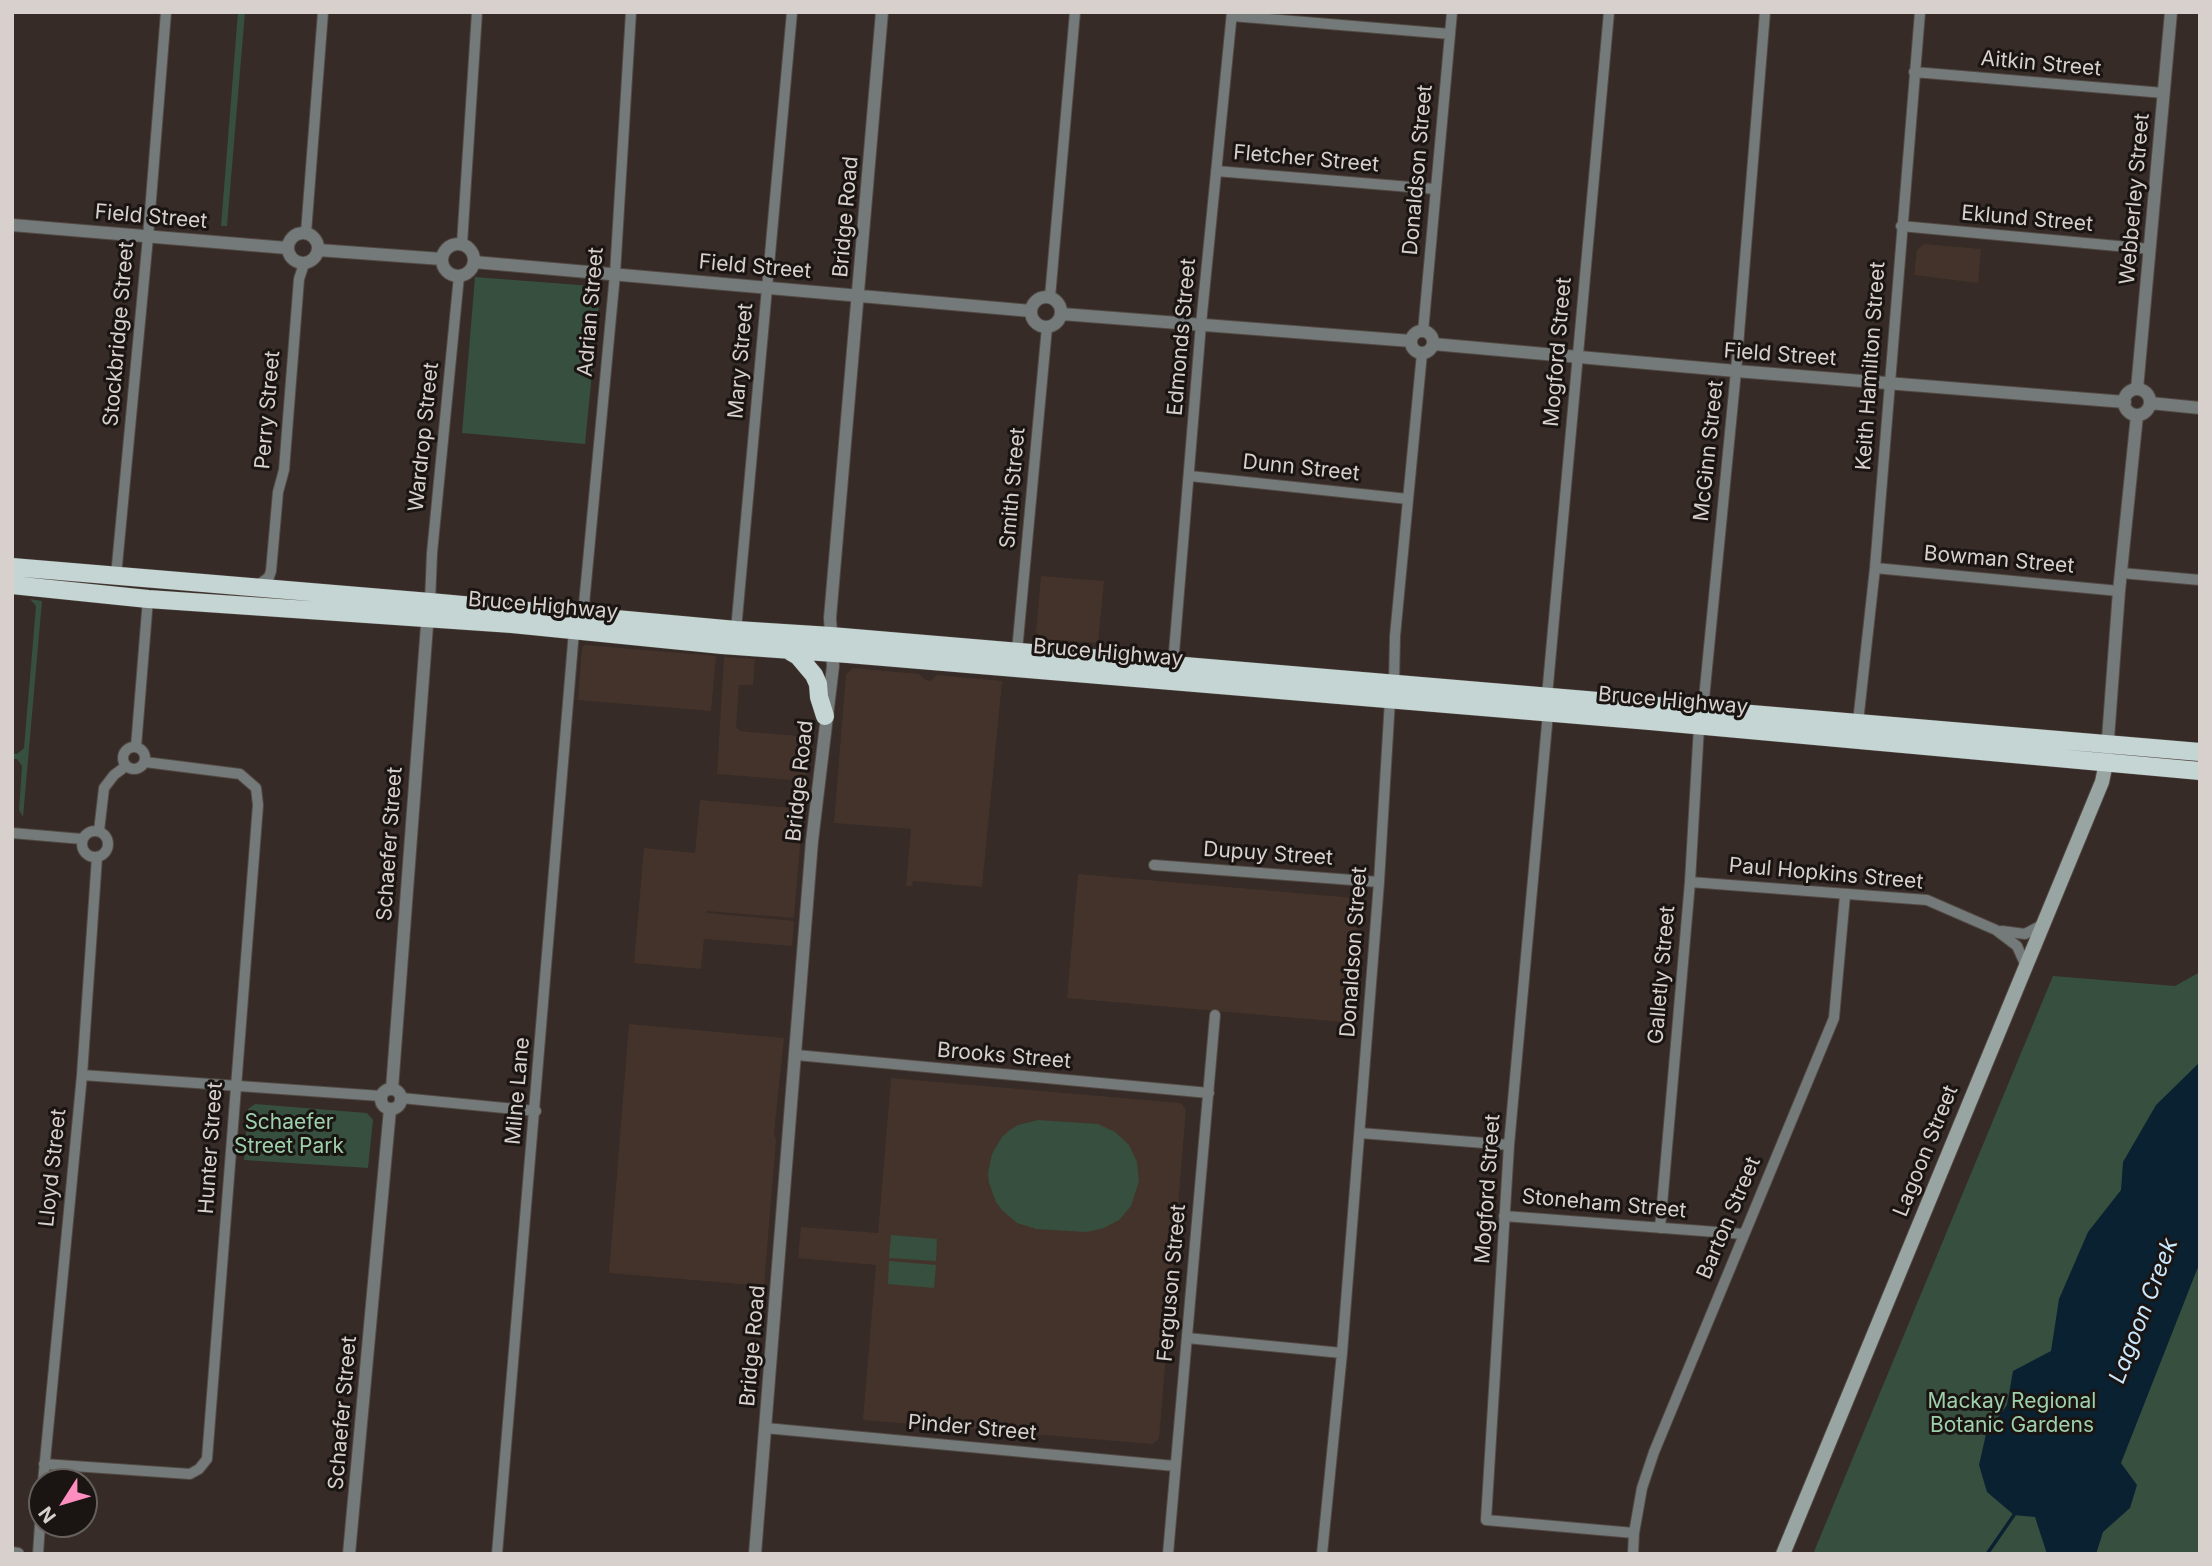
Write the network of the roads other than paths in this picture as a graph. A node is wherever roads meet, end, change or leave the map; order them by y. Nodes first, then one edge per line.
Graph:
1 (166, 12) edge
2 (323, 12) edge
3 (477, 12) edge
4 (631, 12) edge
5 (792, 12) edge
6 (882, 12) edge
7 (1074, 12) edge
8 (1452, 12) edge
9 (1609, 12) edge
10 (1765, 12) edge
11 (1920, 12) edge
12 (2171, 12) edge
13 (1232, 14) edge
14 (1450, 34) junction
15 (1914, 72) junction
16 (2164, 93) junction
17 (1216, 171) junction
18 (1435, 189) junction
19 (12, 225) edge
20 (1901, 226) junction
21 (306, 233) junction
22 (148, 237) junction
23 (462, 244) junction
24 (287, 248) junction
25 (2150, 249) junction
26 (318, 250) junction
27 (442, 259) junction
28 (474, 262) junction
29 (304, 264) junction
30 (615, 274) junction
31 (459, 276) junction
32 (767, 288) junction
33 (859, 296) junction
34 (1049, 297) junction
35 (1031, 312) junction
36 (1062, 314) junction
37 (1201, 324) junction
38 (1047, 327) junction
39 (1423, 332) junction
40 (1411, 341) junction
41 (1433, 344) junction
42 (1422, 353) junction
43 (1577, 356) junction
44 (1736, 371) junction
45 (1888, 382) junction
46 (2137, 389) junction
47 (2125, 402) junction
48 (2150, 403) junction
49 (2200, 408) edge
50 (2137, 415) junction
51 (1190, 476) junction
52 (1408, 499) junction
53 (272, 559) junction
54 (12, 567) edge
55 (1875, 568) junction
56 (2121, 573) junction
57 (116, 576) junction
58 (2200, 580) edge
59 (12, 585) edge
60 (256, 587) junction
61 (289, 590) junction
62 (2119, 591) junction
63 (148, 599) junction
64 (428, 610) junction
65 (583, 615) junction
66 (736, 630) junction
67 (574, 631) junction
68 (832, 644) junction
69 (786, 649) junction
70 (1017, 652) junction
71 (1173, 665) junction
72 (1392, 691) junction
73 (1548, 704) junction
74 (825, 716) junction
75 (1701, 717) junction
76 (1858, 722) junction
77 (2108, 743) junction
78 (136, 747) junction
79 (2200, 752) edge
80 (145, 762) junction
81 (2106, 763) junction
82 (126, 766) junction
83 (2200, 771) edge
84 (99, 831) junction
85 (12, 833) edge
86 (82, 839) junction
87 (97, 857) junction
88 (1154, 865) dead end
89 (1379, 882) junction
90 (1690, 882) junction
91 (1845, 894) junction
92 (2040, 926) junction
93 (1996, 930) junction
94 (2025, 965) junction
95 (1216, 1015) dead end
96 (796, 1055) junction
97 (82, 1075) junction
98 (235, 1086) junction
99 (1209, 1093) junction
100 (391, 1094) junction
101 (536, 1111) junction
102 (1360, 1133) junction
103 (1509, 1145) junction
104 (1504, 1216) junction
105 (1660, 1228) junction
106 (1743, 1234) junction
107 (1187, 1338) junction
108 (1342, 1353) junction
109 (765, 1428) junction
110 (44, 1464) junction
111 (1175, 1466) junction
112 (44, 1468) edge
113 (1634, 1532) junction
114 (12, 1553) edge
115 (18, 1554) edge
116 (349, 1554) edge
117 (497, 1554) edge
118 (755, 1554) edge
119 (1168, 1554) edge
120 (1322, 1554) edge
121 (1633, 1554) edge
122 (1783, 1554) edge

1 - 22 street, Stockbridge Street
2 - 21 street
3 - 23 street
4 - 30 street, Adrian Street
5 - 32 street, Mary Street
6 - 33 street, Bridge Road
7 - 34 street
8 - 14 street, Donaldson Street
9 - 43 street, Mogford Street
10 - 44 street, McGinn Street
11 - 15 street, Keith Hamilton Street
12 - 16 street, Webberley Street
13 - 14 street
13 - 17 street, Edmonds Street
14 - 18 street, Donaldson Street
15 - 16 street, Aitkin Street
15 - 20 street, Keith Hamilton Street
16 - 25 street, Webberley Street
17 - 18 street, Fletcher Street
17 - 37 street, Edmonds Street
18 - 39 street, Donaldson Street
19 - 22 street, Field Street
20 - 25 street, Eklund Street
20 - 45 street, Keith Hamilton Street
21 - 24 street
21 - 26 street
22 - 24 street, Field Street
22 - 57 street, Stockbridge Street
23 - 27 street
23 - 28 street
24 - 29 street
25 - 46 street, Webberley Street
26 - 27 street
26 - 29 street
27 - 31 street
28 - 30 street, Field Street
28 - 31 street
29 - 53 street, Perry Street
30 - 32 street, Field Street
30 - 65 street, Adrian Street
31 - 64 street, Wardrop Street
32 - 33 street, Field Street
32 - 66 street, Mary Street
33 - 35 street, Field Street
33 - 68 street, Bridge Road
34 - 35 street
34 - 36 street
35 - 38 street
36 - 37 street
36 - 38 street
37 - 40 street
37 - 51 street, Edmonds Street
38 - 70 street, Smith Street
39 - 40 street
39 - 41 street
40 - 42 street
41 - 42 street
41 - 43 street, Field Street
42 - 52 street, Donaldson Street
43 - 44 street, Field Street
43 - 73 street, Mogford Street
44 - 45 street, Field Street
44 - 75 street, McGinn Street
45 - 47 street, Field Street
45 - 55 street, Keith Hamilton Street
46 - 47 street
46 - 48 street
47 - 50 street
48 - 49 street
48 - 50 street
50 - 56 street
51 - 52 street, Dunn Street
51 - 71 street, Edmonds Street
52 - 72 street, Donaldson Street
53 - 60 street, Perry Street
53 - 61 street
54 - 57 highway, Bruce Highway
55 - 62 street, Bowman Street
55 - 76 street, Keith Hamilton Street
56 - 58 street
56 - 62 street
57 - 60 highway, Bruce Highway
59 - 63 highway, Bruce Highway
60 - 61 highway, Bruce Highway
61 - 64 highway, Bruce Highway
62 - 77 street
63 - 64 highway, Bruce Highway
63 - 78 street
64 - 65 highway, Bruce Highway
64 - 67 highway, Bruce Highway
64 - 100 street, Schaefer Street
65 - 66 highway, Bruce Highway
66 - 68 highway, Bruce Highway
67 - 69 highway, Bruce Highway
67 - 101 street, Milne Lane
68 - 69 highway, Bruce Highway
68 - 70 highway, Bruce Highway
68 - 72 highway, Bruce Highway
68 - 74 street, Bridge Road
69 - 74 highway
70 - 71 highway, Bruce Highway
71 - 72 highway, Bruce Highway
72 - 73 highway, Bruce Highway
72 - 89 street, Donaldson Street
73 - 75 highway, Bruce Highway
73 - 103 street, Mogford Street
74 - 96 street, Bridge Road
75 - 76 highway, Bruce Highway
75 - 81 highway, Bruce Highway
75 - 90 street, Galletly Street
76 - 77 highway, Bruce Highway
77 - 79 highway, Bruce Highway
77 - 81 street
78 - 80 street
78 - 82 street
80 - 82 street
80 - 98 street, Hunter Street
81 - 83 highway, Bruce Highway
81 - 92 main road, Lagoon Street
82 - 84 street
84 - 86 street
84 - 87 street
85 - 86 street
86 - 87 street
87 - 97 street, Lloyd Street
88 - 89 street, Dupuy Street
89 - 102 street, Donaldson Street
90 - 91 street, Paul Hopkins Street
90 - 105 street, Galletly Street
91 - 93 street, Paul Hopkins Street
91 - 106 street, Barton Street
92 - 93 street, Paul Hopkins Street
92 - 94 main road, Lagoon Street
93 - 94 street, Paul Hopkins Street
94 - 122 main road, Lagoon Street
95 - 99 street, Ferguson Street
96 - 99 street, Brooks Street
96 - 109 street, Bridge Road
97 - 98 street
97 - 110 street, Lloyd Street
98 - 100 street
98 - 110 street, Hunter Street
99 - 107 street, Ferguson Street
100 - 101 street
100 - 116 street, Schaefer Street
101 - 117 street, Milne Lane
102 - 103 street
102 - 108 street, Donaldson Street
103 - 104 street, Mogford Street
104 - 105 street, Stoneham Street
104 - 113 street, Mogford Street
105 - 106 street, Stoneham Street
106 - 113 street, Barton Street
107 - 108 street
107 - 111 street, Ferguson Street
108 - 120 street, Donaldson Street
109 - 111 street, Pinder Street
109 - 118 street, Bridge Road
110 - 112 street, Lloyd Street
111 - 119 street, Ferguson Street
113 - 121 street, Barton Street
114 - 115 street

